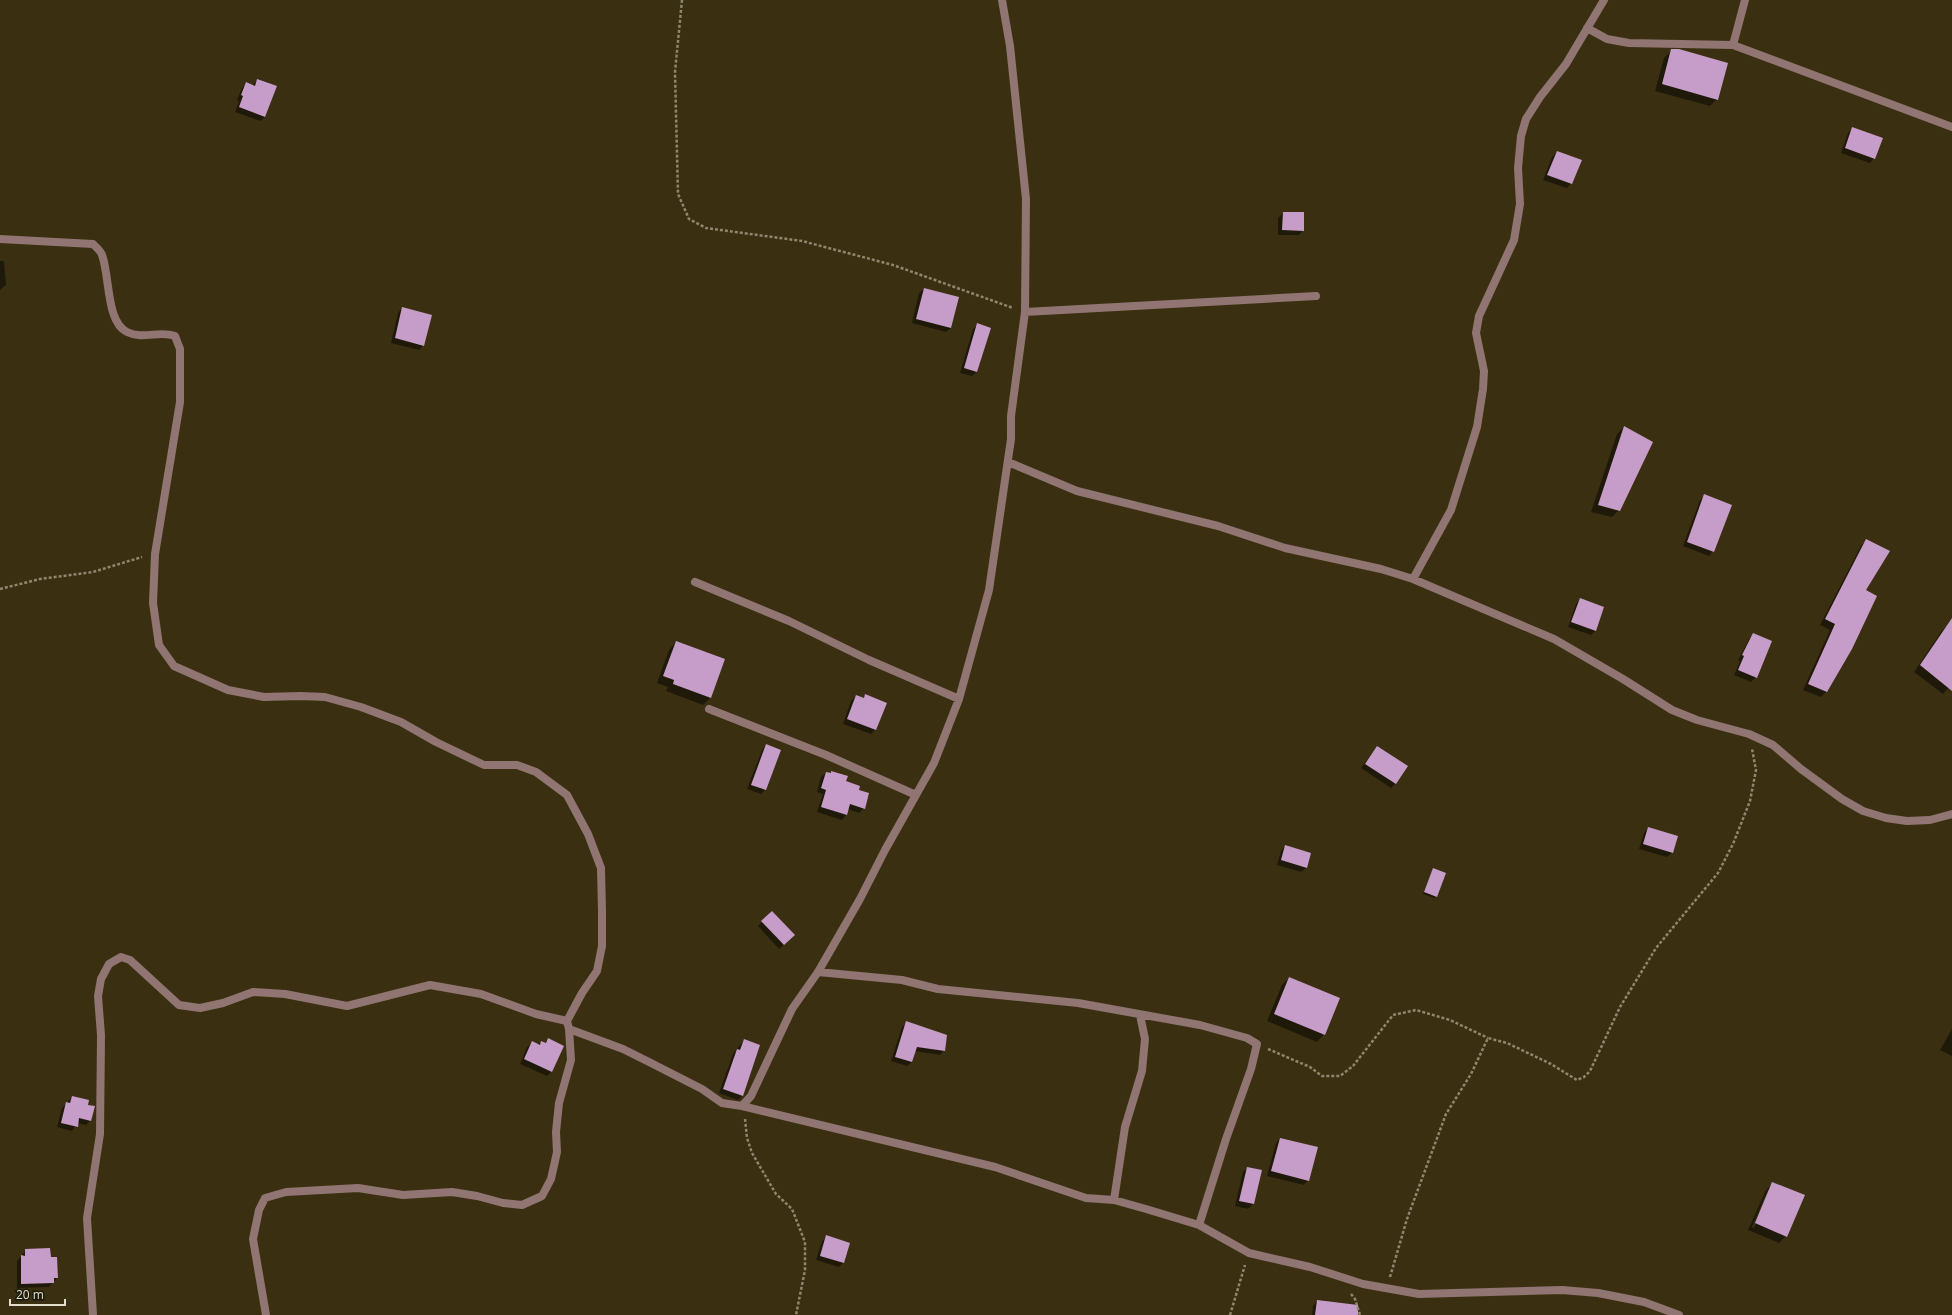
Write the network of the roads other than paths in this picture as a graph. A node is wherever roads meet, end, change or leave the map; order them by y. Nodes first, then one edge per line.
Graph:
1 (1002, 0) edge
2 (1604, 0) edge
3 (1745, 0) edge
4 (1587, 28) junction
5 (1733, 46) junction
6 (1952, 127) edge
7 (0, 239) edge
8 (1316, 296) dead end
9 (1025, 312) junction
10 (1008, 462) junction
11 (1413, 579) junction
12 (696, 582) dead end
13 (959, 699) junction
14 (709, 709) dead end
15 (916, 795) junction
16 (1952, 814) edge
17 (818, 972) junction
18 (1140, 1015) junction
19 (568, 1025) junction
20 (742, 1106) junction
21 (1114, 1200) junction
22 (1199, 1225) junction
23 (93, 1315) edge
24 (266, 1315) edge
25 (1679, 1315) edge

1 - 9 street
2 - 4 street
3 - 5 street
4 - 5 street
4 - 11 street
5 - 6 street
7 - 19 street
8 - 9 street
9 - 10 street
10 - 11 street
10 - 13 street
11 - 16 street
12 - 13 street
13 - 15 street
14 - 15 street
15 - 17 street
17 - 18 street
17 - 20 street
18 - 21 street
18 - 22 street
19 - 20 street
19 - 23 street
19 - 24 street
20 - 21 street
21 - 22 street
22 - 25 street

